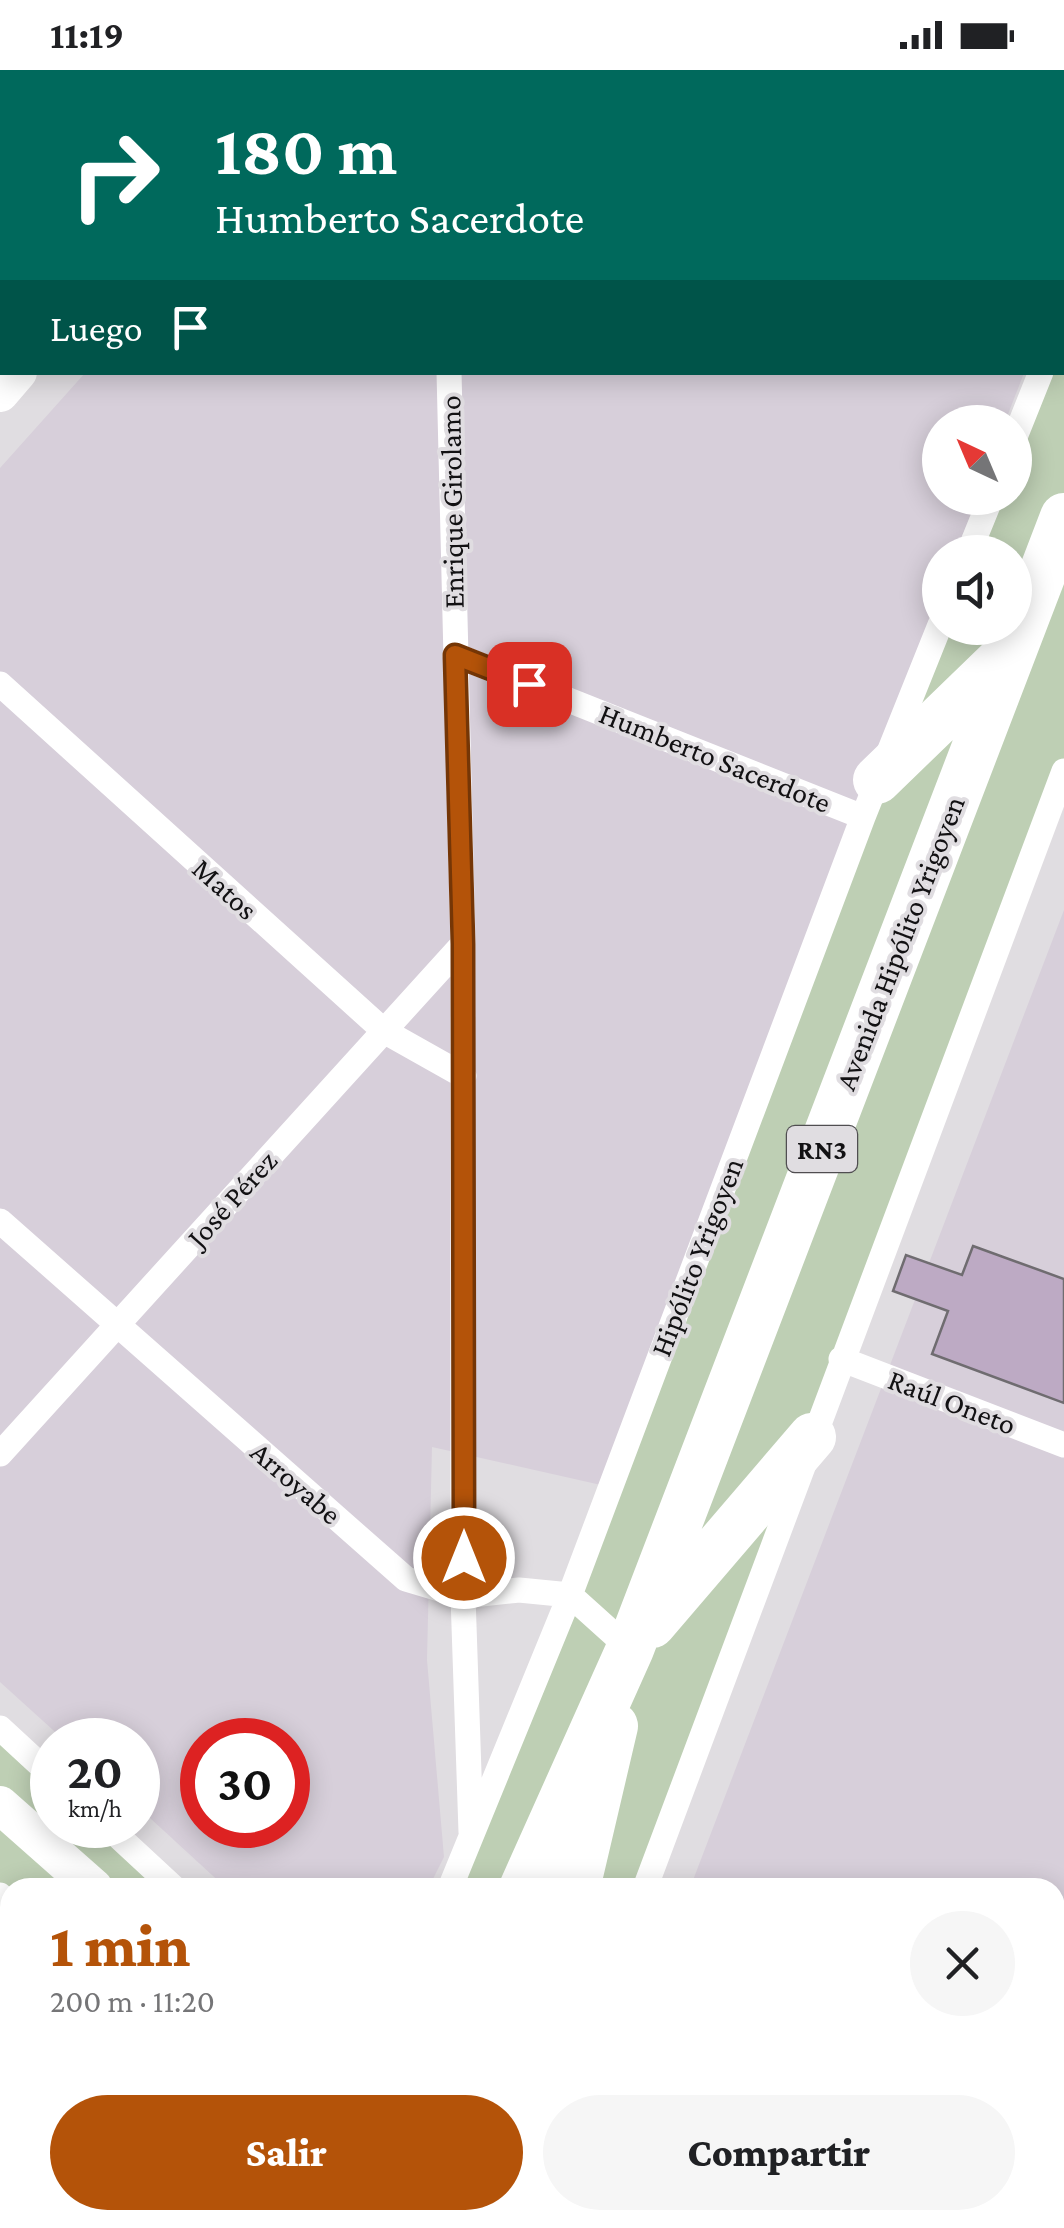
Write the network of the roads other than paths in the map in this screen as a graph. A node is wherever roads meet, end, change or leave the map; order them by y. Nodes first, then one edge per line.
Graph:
1 (449, 375) edge
2 (1040, 375) edge
3 (1028, 405) edge
4 (1064, 517) edge
5 (1064, 566) edge
6 (1032, 599) edge
7 (1032, 611) edge
8 (932, 645) edge
9 (1005, 645) edge
10 (1014, 645) edge
11 (455, 655) junction
12 (0, 684) edge
13 (1064, 771) edge
14 (870, 798) junction
15 (463, 944) junction
16 (384, 1031) junction
17 (464, 1076) junction
18 (0, 1222) edge
19 (116, 1326) junction
20 (841, 1359) junction
21 (812, 1437) junction
22 (1064, 1444) edge
23 (0, 1454) edge
24 (570, 1595) junction
25 (464, 1596) junction
26 (630, 1649) junction
27 (0, 1728) edge
28 (30, 1756) edge
29 (0, 1805) edge
30 (471, 1832) junction
31 (131, 1848) edge
32 (83, 1878) edge
33 (163, 1878) edge
34 (454, 1878) edge
35 (527, 1878) edge
36 (578, 1878) edge
37 (649, 1878) edge

1 - 11 street, Enrique Girolamo
2 - 3 street
4 - 6 highway, Avenida Hipólito Yrigoyen / RN3
5 - 7 highway
8 - 14 street, Hipólito Yrigoyen
9 - 14 highway
10 - 26 highway, Avenida Hipólito Yrigoyen / RN3
11 - 14 street, Humberto Sacerdote
11 - 15 street, Enrique Girolamo
12 - 16 street, Matos
13 - 20 street
14 - 24 street, Hipólito Yrigoyen
15 - 16 street, José Pérez
15 - 17 street, Enrique Girolamo
16 - 17 street, Matos
16 - 19 street, José Pérez
17 - 25 street, Enrique Girolamo
18 - 19 street, Arroyabe
19 - 23 street, José Pérez
19 - 25 street, Arroyabe
20 - 21 street
20 - 22 street, Raúl Oneto
21 - 26 highway
21 - 37 street
24 - 25 street, Arroyabe
24 - 26 street
24 - 30 street, Hipólito Yrigoyen
25 - 30 street, Enrique Girolamo
26 - 35 highway, Avenida Hipólito Yrigoyen / RN3
26 - 36 highway, Avenida Hipólito Yrigoyen / RN3
27 - 28 street
29 - 32 main road
30 - 34 street, Hipólito Yrigoyen
31 - 33 street

